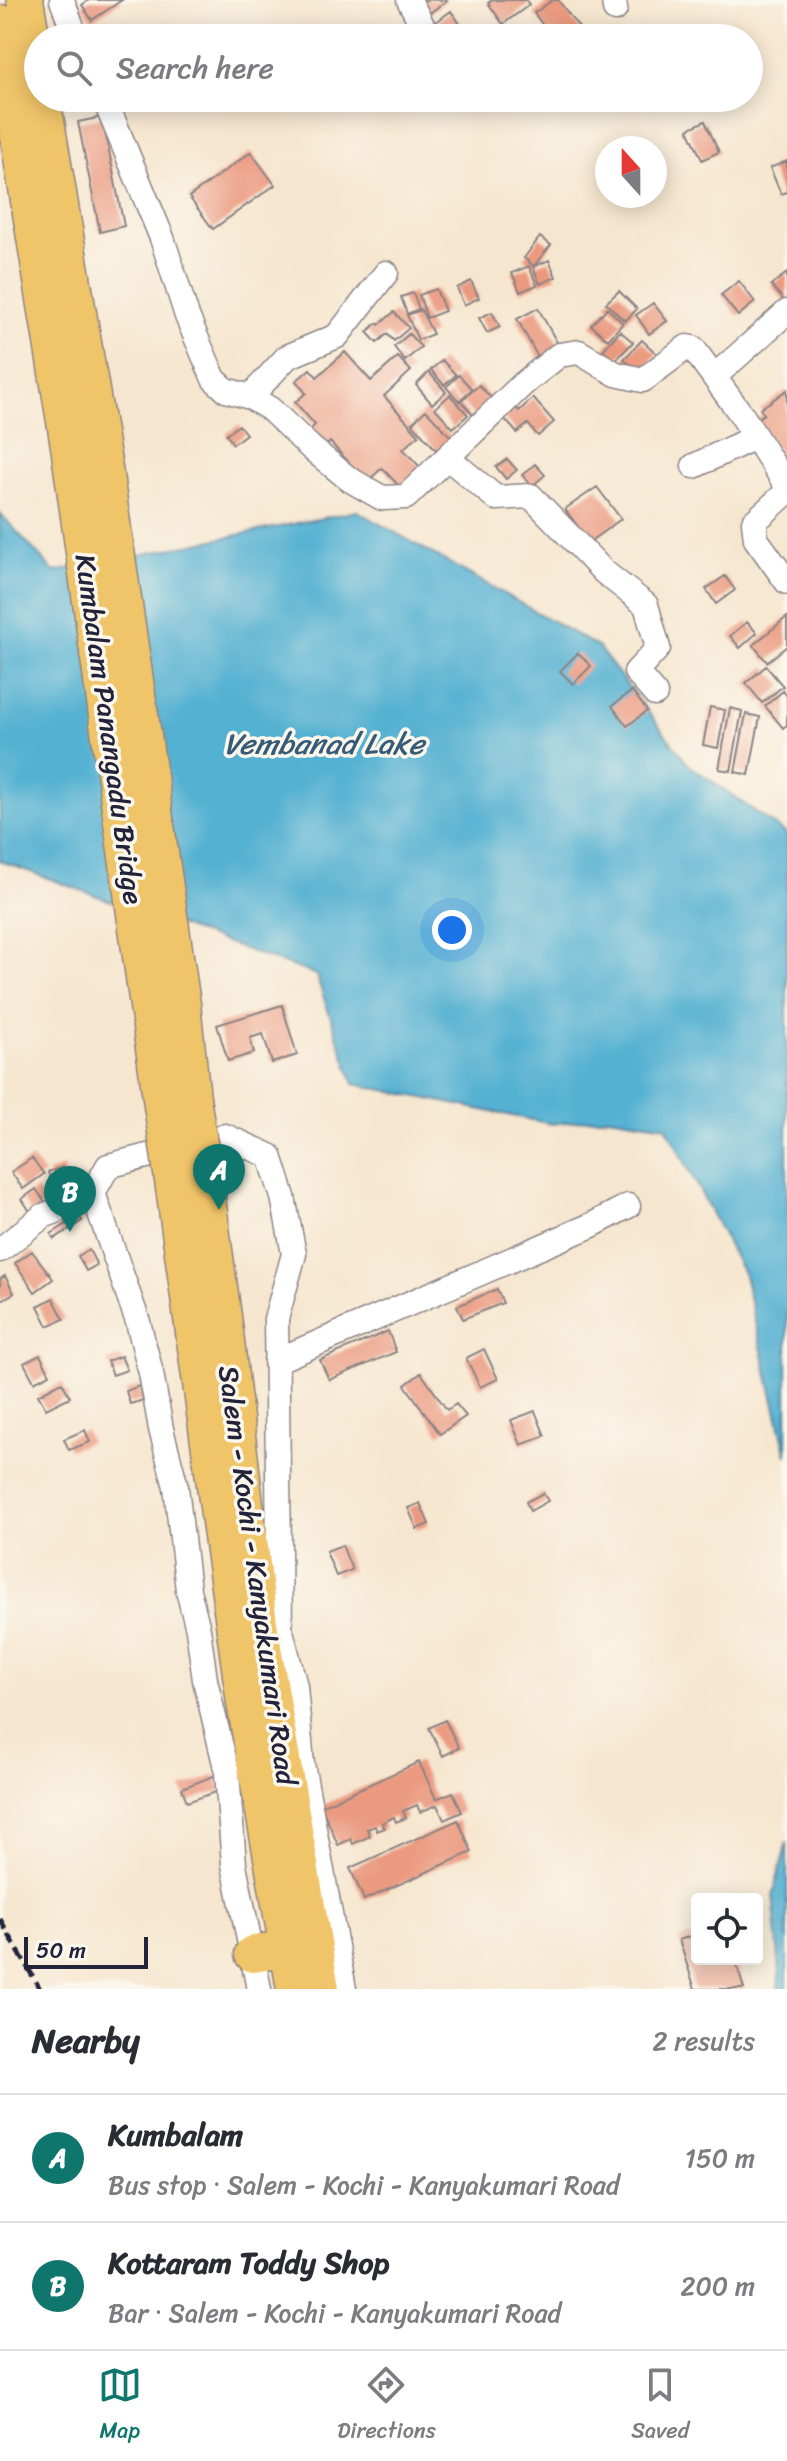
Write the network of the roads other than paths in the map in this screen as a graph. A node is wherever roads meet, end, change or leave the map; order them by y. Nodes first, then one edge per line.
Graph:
1 (25, 0) edge
2 (62, 0) edge
3 (409, 0) edge
4 (0, 23) edge
5 (29, 24) edge
6 (71, 24) edge
7 (421, 24) edge
8 (44, 112) edge
9 (110, 112) edge
10 (386, 273) dead end
11 (787, 312) edge
12 (715, 376) junction
13 (250, 397) junction
14 (755, 437) junction
15 (448, 458) junction
16 (694, 466) dead end
17 (787, 489) edge
18 (787, 582) edge
19 (655, 694) dead end
20 (166, 1008) junction
21 (185, 1154) junction
22 (93, 1193) junction
23 (628, 1206) dead end
24 (0, 1250) edge
25 (276, 1361) junction
26 (270, 1951) junction
27 (259, 1989) edge
28 (295, 1989) edge
29 (321, 1989) edge
30 (344, 1989) edge

1 - 5 highway
2 - 6 street
3 - 7 street
4 - 20 highway, Kumbalam Panangadu Bridge
8 - 20 highway, Kumbalam Panangadu Bridge
9 - 13 street
10 - 13 street
11 - 12 street
12 - 14 street
12 - 15 street
13 - 15 street
14 - 16 street
14 - 17 street
15 - 19 street
17 - 18 street
20 - 21 highway, bridge
21 - 22 street
21 - 25 street
21 - 26 highway, Salem - Kochi - Kanyakumari Road
21 - 29 highway, Salem - Kochi - Kanyakumari Road
22 - 24 street
22 - 26 street
23 - 25 street
25 - 30 street
26 - 27 street
26 - 28 highway, Salem - Kochi - Kanyakumari Road

